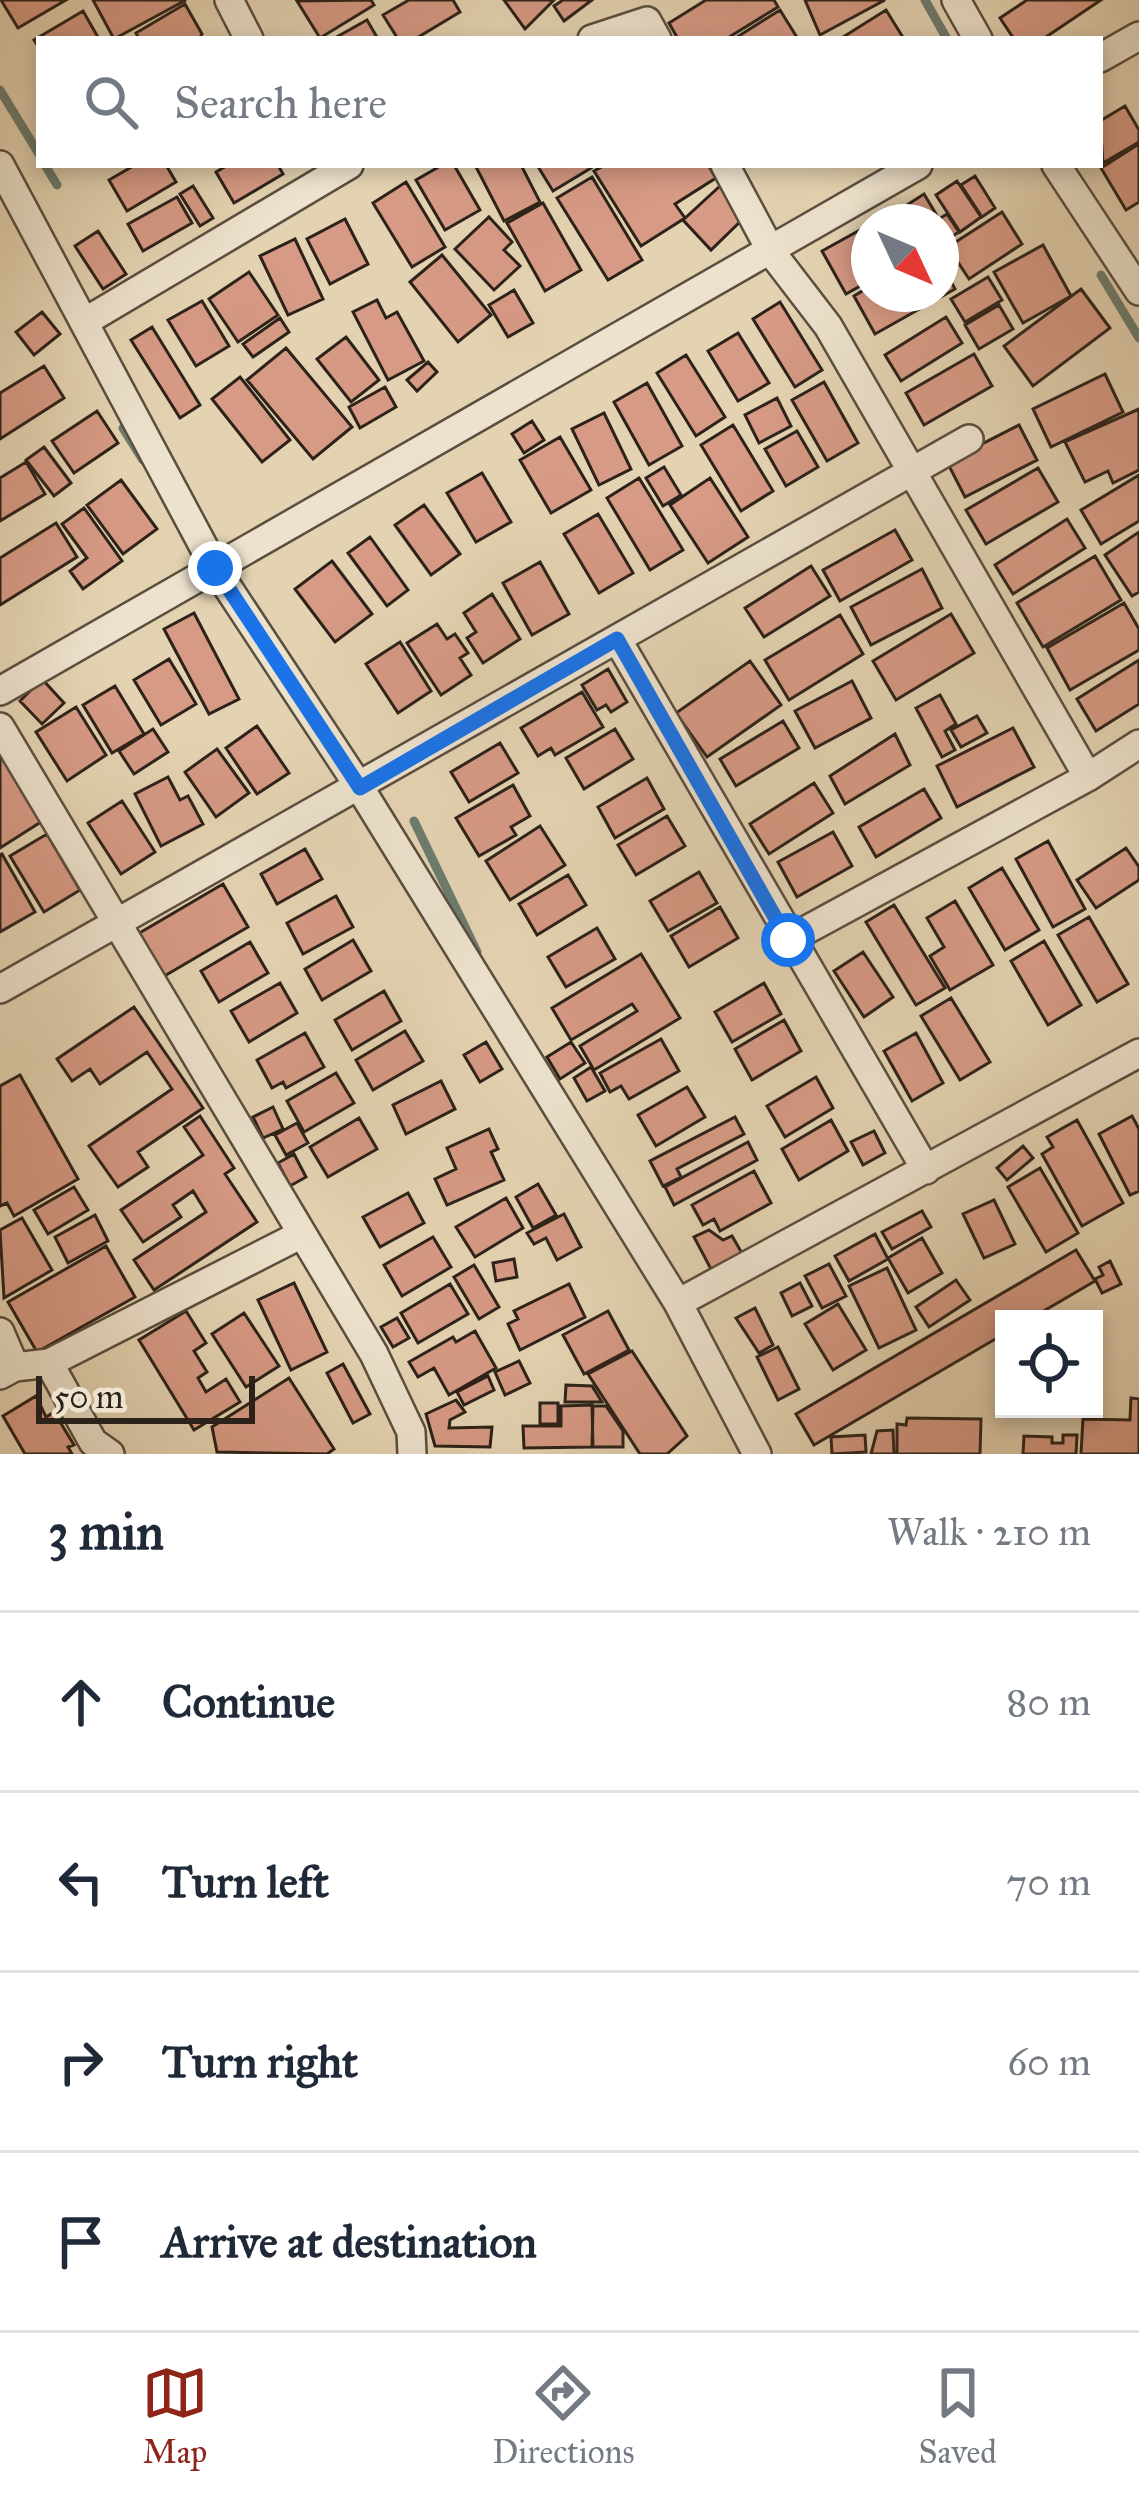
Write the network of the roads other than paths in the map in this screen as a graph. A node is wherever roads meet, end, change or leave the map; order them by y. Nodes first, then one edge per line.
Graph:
1 (229, 0) edge
2 (956, 0) edge
3 (247, 36) edge
4 (601, 36) edge
5 (655, 36) edge
6 (976, 36) edge
7 (1139, 36) edge
8 (1103, 56) edge
9 (0, 165) edge
10 (726, 168) edge
11 (913, 168) edge
12 (1058, 168) edge
13 (317, 173) edge
14 (772, 253) junction
15 (1139, 291) edge
16 (86, 321) junction
17 (969, 439) dead end
18 (911, 470) junction
19 (215, 568) junction
20 (617, 639) junction
21 (0, 691) edge
22 (0, 727) edge
23 (1139, 743) edge
24 (1088, 777) junction
25 (360, 788) junction
26 (115, 919) junction
27 (788, 940) junction
28 (0, 989) edge
29 (1139, 1053) edge
30 (926, 1170) junction
31 (302, 1234) junction
32 (677, 1303) junction
33 (0, 1332) edge
34 (49, 1363) junction
35 (7, 1371) edge
36 (110, 1454) edge
37 (412, 1454) edge
38 (758, 1454) edge

1 - 3 street
2 - 6 street
4 - 5 street
7 - 8 street
9 - 16 street
10 - 14 street
11 - 14 street
12 - 15 street
13 - 16 street
14 - 18 street
14 - 19 street
16 - 19 street
17 - 18 street
18 - 20 street
18 - 24 street
19 - 21 street
19 - 25 street
20 - 25 street
20 - 27 street
22 - 26 street
23 - 24 street
24 - 27 street
25 - 26 street
25 - 32 street
26 - 28 street
26 - 31 street
27 - 30 street
29 - 30 street
30 - 32 street
31 - 34 street
31 - 37 street
32 - 38 street
33 - 35 street
34 - 35 street
34 - 36 street

